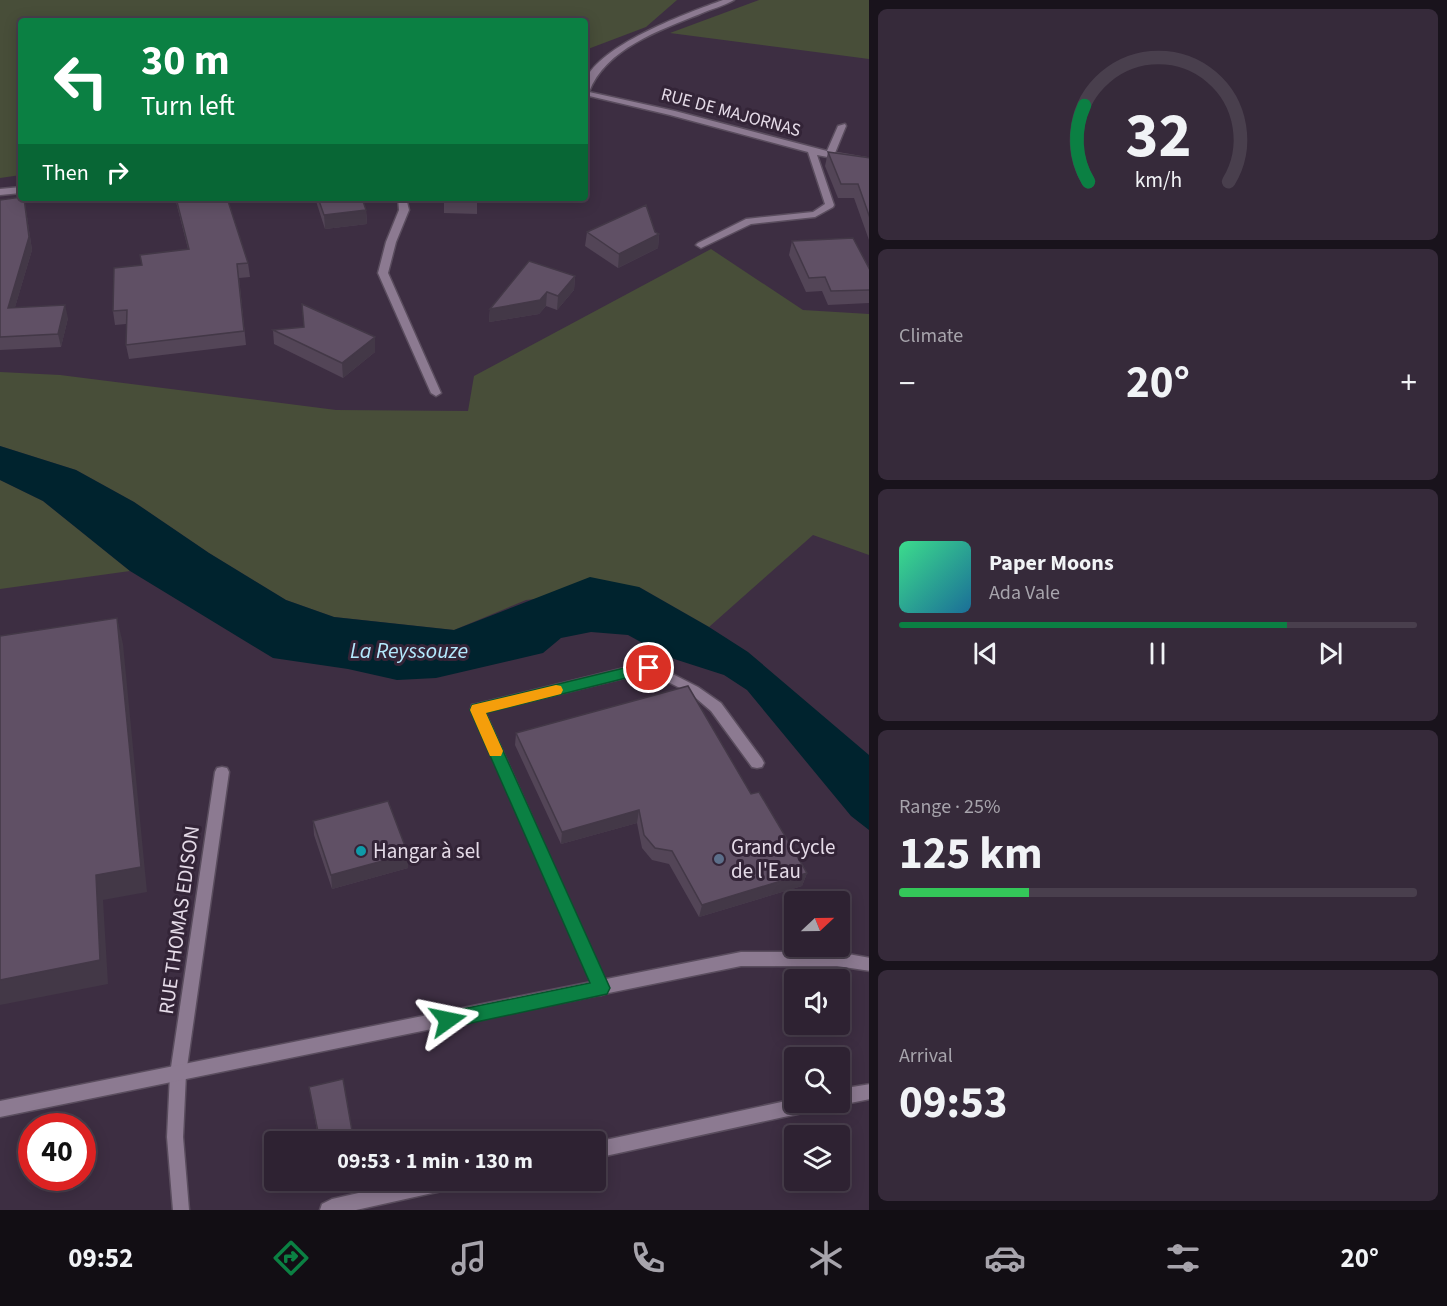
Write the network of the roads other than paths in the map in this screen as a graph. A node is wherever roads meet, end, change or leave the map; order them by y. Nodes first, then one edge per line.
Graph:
1 (730, 0) edge
2 (588, 86) edge
3 (588, 94) edge
4 (842, 126) dead end
5 (811, 150) junction
6 (830, 155) junction
7 (869, 162) edge
8 (18, 189) edge
9 (0, 192) edge
10 (402, 201) edge
11 (701, 245) dead end
12 (436, 393) dead end
13 (757, 763) dead end
14 (222, 772) dead end
15 (869, 965) edge
16 (601, 988) junction
17 (178, 1074) junction
18 (869, 1091) edge
19 (850, 1095) edge
20 (0, 1109) edge
21 (784, 1109) edge
22 (606, 1148) edge
23 (405, 1191) edge
24 (181, 1210) edge
25 (328, 1210) edge

1 - 2 street
3 - 5 street, RUE DE MAJORNAS
4 - 6 street
5 - 6 street, RUE DE MAJORNAS
5 - 11 street
6 - 7 street, RUE DE MAJORNAS
8 - 9 street
10 - 12 street
13 - 16 street
14 - 17 street, RUE THOMAS EDISON
15 - 16 street
16 - 17 street
17 - 20 street
17 - 24 street, RUE THOMAS EDISON
18 - 19 street
21 - 22 street
23 - 25 street

